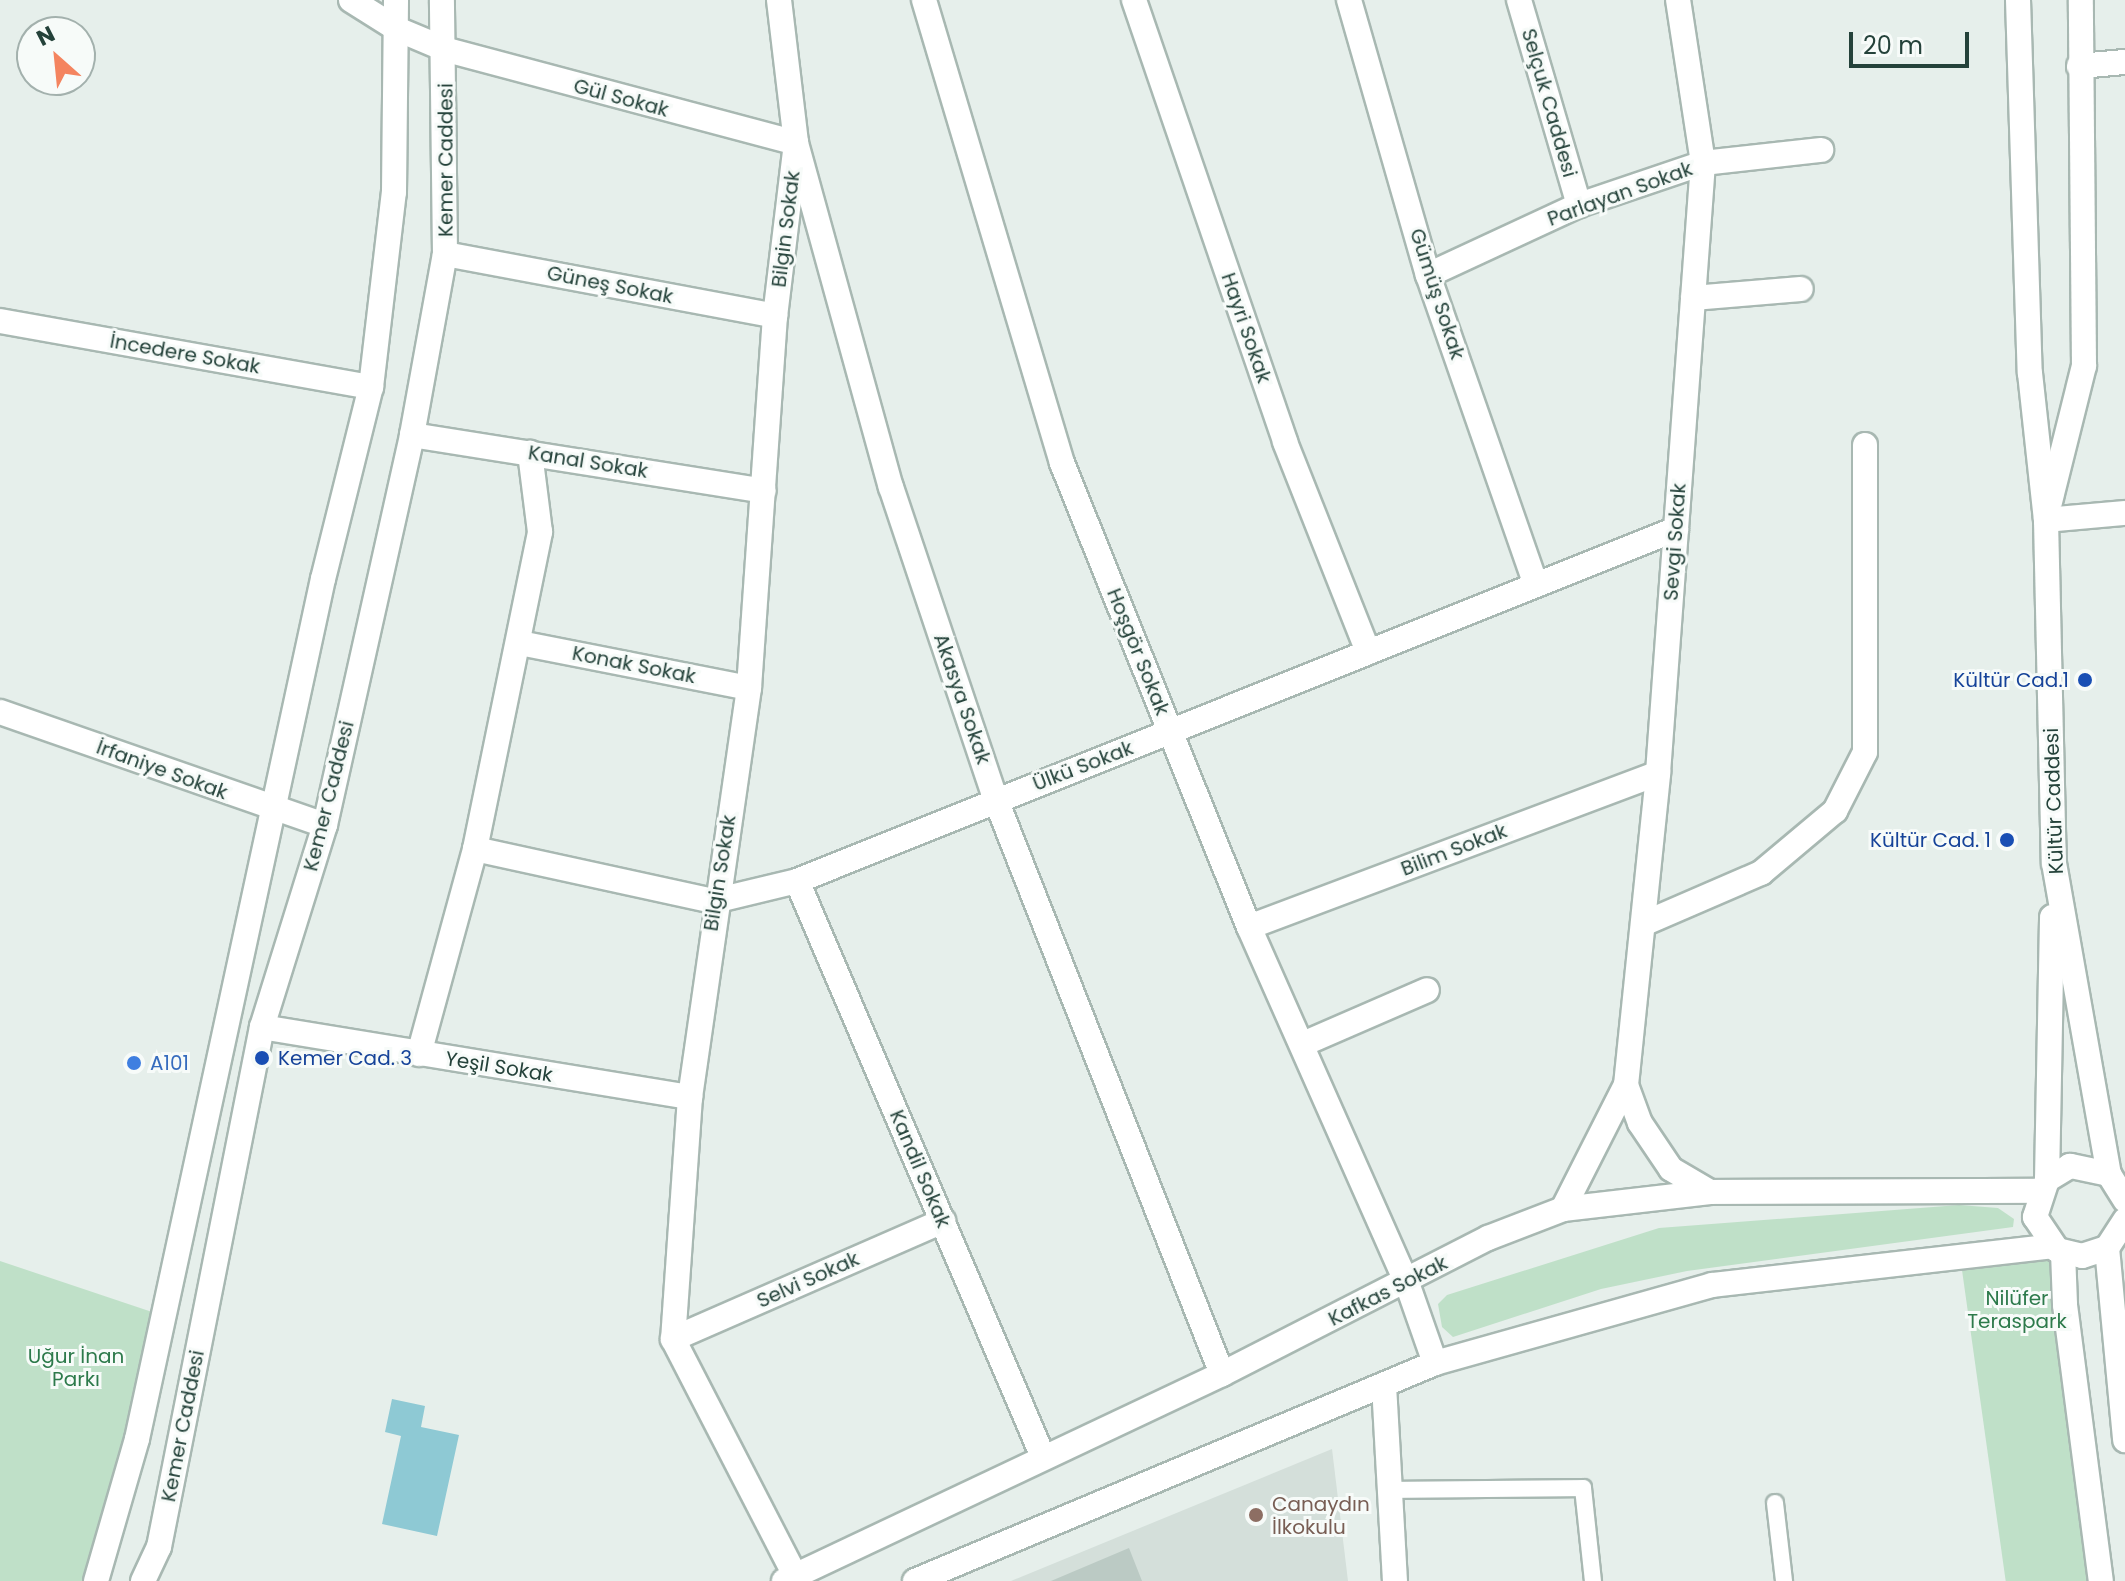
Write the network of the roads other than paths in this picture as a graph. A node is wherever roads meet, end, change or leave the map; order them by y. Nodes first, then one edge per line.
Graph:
1 (351, 0) edge
2 (396, 0) edge
3 (442, 0) edge
4 (779, 0) edge
5 (924, 0) edge
6 (1134, 0) edge
7 (1349, 0) edge
8 (1519, 0) edge
9 (1678, 0) edge
10 (2018, 0) edge
11 (2081, 0) edge
12 (397, 29) junction
13 (447, 50) junction
14 (2125, 62) edge
15 (2079, 66) junction
16 (796, 143) junction
17 (1821, 150) dead end
18 (1703, 163) junction
19 (1579, 205) junction
20 (445, 254) junction
21 (1428, 275) junction
22 (1801, 289) dead end
23 (1693, 298) junction
24 (775, 316) junction
25 (0, 321) edge
26 (371, 387) junction
27 (412, 435) junction
28 (1865, 445) dead end
29 (530, 453) junction
30 (764, 491) junction
31 (2125, 513) edge
32 (2046, 520) junction
33 (1676, 529) junction
34 (1536, 585) junction
35 (520, 643) junction
36 (1368, 652) junction
37 (749, 688) junction
38 (0, 712) edge
39 (1170, 732) junction
40 (1658, 773) junction
41 (996, 800) junction
42 (274, 810) junction
43 (325, 825) junction
44 (475, 849) junction
45 (2054, 863) junction
46 (797, 881) junction
47 (714, 901) junction
48 (1643, 924) junction
49 (1249, 927) junction
50 (1427, 990) dead end
51 (262, 1027) junction
52 (1303, 1044) junction
53 (419, 1054) junction
54 (1626, 1085) junction
55 (690, 1097) junction
56 (2043, 1185) junction
57 (2120, 1186) edge
58 (1710, 1192) junction
59 (1563, 1209) junction
60 (943, 1221) junction
61 (2118, 1236) edge
62 (2058, 1249) junction
63 (1407, 1283) junction
64 (673, 1339) junction
65 (1435, 1363) junction
66 (1222, 1374) junction
67 (1384, 1385) junction
68 (2125, 1440) edge
69 (1043, 1457) junction
70 (1391, 1490) junction
71 (1775, 1503) dead end
72 (790, 1578) edge
73 (96, 1581) edge
74 (143, 1581) edge
75 (915, 1581) edge
76 (1395, 1581) edge
77 (1593, 1581) edge
78 (1784, 1581) edge
79 (2101, 1581) edge

1 - 12 street, Gül Sokak
2 - 12 street, Kemer Caddesi
3 - 13 street, Kemer Caddesi
4 - 16 street, Akasya Sokak
5 - 39 street, Hoşgör Sokak
6 - 36 street, Hayri Sokak
7 - 21 street, Gümüş Sokak
8 - 19 street, Selçuk Caddesi
9 - 18 street, Sevgi Sokak
10 - 32 street, Kültür Caddesi
11 - 15 street, Kültür Caddesi
12 - 13 street, Gül Sokak
12 - 26 street, Kemer Caddesi
13 - 16 street, Gül Sokak
13 - 20 street, Kemer Caddesi
14 - 15 street
15 - 32 street, Kültür Caddesi
16 - 24 street, Bilgin Sokak
16 - 41 street, Akasya Sokak
17 - 18 street, Parlayan Sokak
18 - 19 street, Parlayan Sokak
18 - 23 street, Sevgi Sokak
19 - 21 street, Parlayan Sokak
20 - 24 street, Güneş Sokak
20 - 27 street, Kemer Caddesi
21 - 34 street, Gümüş Sokak
22 - 23 street
23 - 33 street, Sevgi Sokak
24 - 30 street, Bilgin Sokak
25 - 26 street, İncedere Sokak
26 - 42 street, Kemer Caddesi
27 - 29 street, Kanal Sokak
27 - 43 street, Kemer Caddesi
28 - 48 street
29 - 30 street, Kanal Sokak
29 - 35 street
30 - 37 street, Bilgin Sokak
31 - 32 street
32 - 45 street, Kültür Caddesi
33 - 34 street, Ülkü Sokak
33 - 40 street, Sevgi Sokak
34 - 36 street, Ülkü Sokak
35 - 37 street, Konak Sokak
35 - 44 street
36 - 39 street, Ülkü Sokak
37 - 47 street, Bilgin Sokak
38 - 42 street, İrfaniye Sokak
39 - 41 street, Ülkü Sokak
39 - 49 street, Hoşgör Sokak
40 - 48 street, Sevgi Sokak
40 - 49 street, Bilim Sokak
41 - 46 street, Ülkü Sokak
41 - 66 street, Akasya Sokak
42 - 43 street, İrfaniye Sokak
42 - 73 street, Kemer Caddesi
43 - 51 street, Kemer Caddesi
44 - 47 street, Ülkü Sokak
44 - 53 street
45 - 56 street
45 - 57 street, Kültür Caddesi
46 - 47 street, Ülkü Sokak
46 - 60 street, Kandil Sokak
47 - 55 street, Bilgin Sokak
48 - 54 street, Sevgi Sokak
49 - 52 street, Hoşgör Sokak
50 - 52 street
51 - 53 street, Yeşil Sokak
51 - 74 street, Kemer Caddesi
52 - 63 street, Hoşgör Sokak
53 - 55 street, Yeşil Sokak
54 - 58 street
54 - 59 street
55 - 64 street, Bilgin Sokak
56 - 57 street, Kafkas Sokak
56 - 58 street, Kafkas Sokak
56 - 62 street
58 - 59 street, Kafkas Sokak
59 - 63 street, Kafkas Sokak
60 - 64 street, Selvi Sokak
60 - 69 street, Kandil Sokak
61 - 62 street
61 - 68 street
62 - 65 street
62 - 79 street
63 - 65 street, Hoşgör Sokak
63 - 66 street, Kafkas Sokak
64 - 72 street
65 - 67 street
66 - 69 street, Kafkas Sokak
67 - 70 street
67 - 75 street
69 - 72 street, Kafkas Sokak
70 - 76 street
70 - 77 lane
71 - 78 lane

